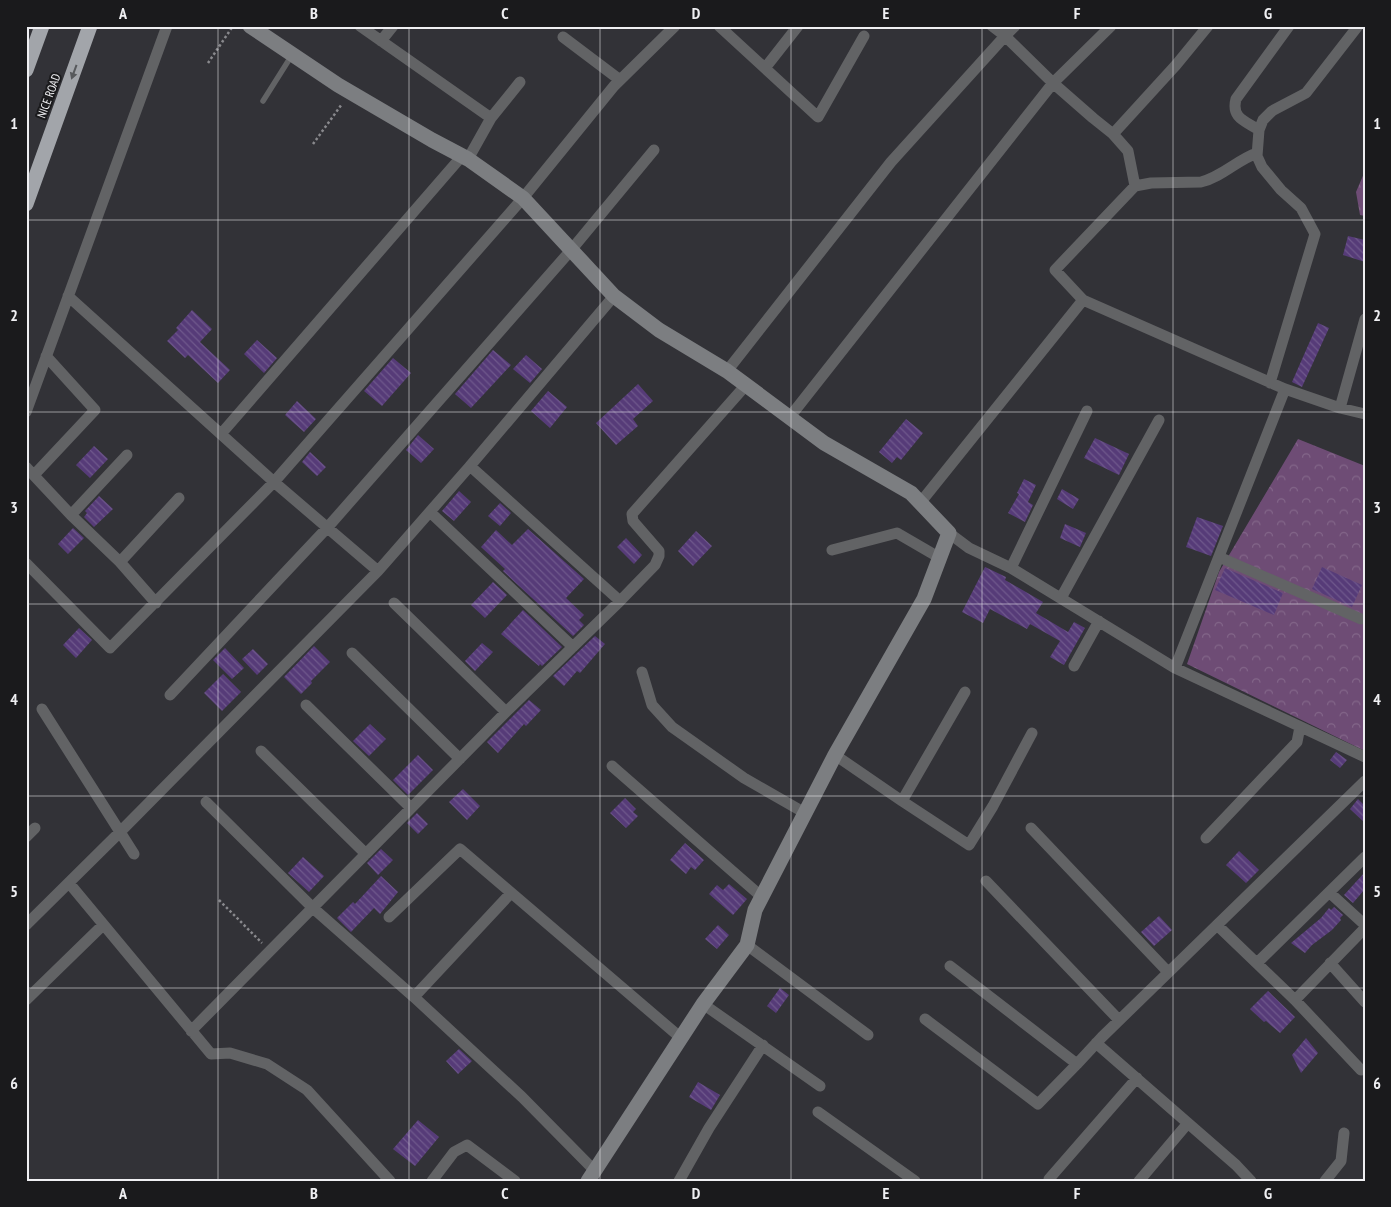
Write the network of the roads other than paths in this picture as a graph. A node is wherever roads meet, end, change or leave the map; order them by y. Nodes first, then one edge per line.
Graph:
1 (42, 26) edge
2 (90, 26) edge
3 (167, 26) edge
4 (250, 26) edge
5 (360, 26) edge
6 (393, 26) edge
7 (675, 26) edge
8 (719, 26) edge
9 (798, 26) edge
10 (992, 26) edge
11 (1015, 26) edge
12 (1111, 26) edge
13 (1208, 26) edge
14 (1289, 26) edge
15 (1358, 26) edge
16 (864, 36) dead end
17 (1005, 36) junction
18 (563, 37) dead end
19 (381, 41) junction
20 (292, 55) junction
21 (765, 68) junction
22 (26, 70) edge
23 (620, 80) junction
24 (520, 82) dead end
25 (1053, 83) junction
26 (263, 101) dead end
27 (491, 118) junction
28 (1259, 130) junction
29 (1113, 134) junction
30 (654, 150) dead end
31 (1257, 153) junction
32 (465, 157) junction
33 (1135, 186) junction
34 (523, 198) junction
35 (26, 204) edge
36 (572, 249) junction
37 (68, 296) junction
38 (614, 296) junction
39 (1083, 300) junction
40 (1365, 319) edge
41 (46, 356) junction
42 (727, 371) junction
43 (1270, 382) junction
44 (746, 386) junction
45 (1285, 389) junction
46 (1340, 408) junction
47 (1087, 411) dead end
48 (26, 412) edge
49 (1365, 414) edge
50 (788, 418) junction
51 (1159, 420) dead end
52 (221, 434) junction
53 (128, 456) dead end
54 (470, 466) junction
55 (30, 471) edge
56 (274, 482) junction
57 (179, 498) dead end
58 (920, 503) junction
59 (430, 512) junction
60 (71, 516) junction
61 (327, 528) junction
62 (949, 533) junction
63 (832, 550) dead end
64 (1219, 557) junction
65 (940, 558) junction
66 (120, 562) junction
67 (26, 563) edge
68 (1011, 568) junction
69 (378, 571) junction
70 (1061, 598) junction
71 (620, 601) junction
72 (156, 603) junction
73 (394, 603) dead end
74 (1361, 619) dead end
75 (1099, 621) junction
76 (573, 647) junction
77 (352, 653) dead end
78 (1074, 666) dead end
79 (1175, 668) junction
80 (642, 672) dead end
81 (965, 692) dead end
82 (170, 695) dead end
83 (306, 705) dead end
84 (42, 709) dead end
85 (506, 712) junction
86 (1300, 726) junction
87 (1032, 733) dead end
88 (261, 752) dead end
89 (835, 755) junction
90 (1365, 757) edge
91 (460, 759) junction
92 (612, 766) dead end
93 (1365, 781) edge
94 (902, 801) junction
95 (206, 802) dead end
96 (411, 808) junction
97 (805, 813) junction
98 (35, 828) dead end
99 (1032, 828) dead end
100 (120, 832) junction
101 (26, 837) edge
102 (1206, 838) dead end
103 (134, 854) dead end
104 (366, 854) junction
105 (1365, 857) edge
106 (986, 882) dead end
107 (69, 883) junction
108 (511, 893) junction
109 (1330, 893) junction
110 (762, 897) junction
111 (313, 908) junction
112 (389, 917) dead end
113 (26, 925) edge
114 (103, 925) junction
115 (1217, 925) junction
116 (1365, 927) edge
117 (747, 945) junction
118 (1257, 963) junction
119 (1330, 964) junction
120 (950, 966) dead end
121 (1168, 972) junction
122 (414, 997) junction
123 (26, 1000) edge
124 (1295, 1000) junction
125 (1365, 1002) edge
126 (703, 1004) junction
127 (925, 1019) dead end
128 (1119, 1020) junction
129 (191, 1031) junction
130 (868, 1035) dead end
131 (681, 1038) junction
132 (1096, 1043) junction
133 (763, 1045) junction
134 (1077, 1064) junction
135 (1361, 1070) dead end
136 (1137, 1078) junction
137 (820, 1086) dead end
138 (818, 1112) dead end
139 (1188, 1123) junction
140 (1344, 1133) dead end
141 (591, 1176) edge
142 (1049, 1179) dead end
143 (390, 1181) edge
144 (432, 1181) edge
145 (515, 1181) edge
146 (679, 1181) edge
147 (915, 1181) edge
148 (1139, 1181) edge
149 (1251, 1181) edge
150 (1325, 1181) edge

1 - 22 highway
2 -> 35 highway, NICE ROAD
3 - 37 street
4 - 20 street
5 - 19 street
6 - 19 street
7 - 23 street
8 - 21 street
9 - 21 street
10 - 17 street
11 - 17 street
12 - 25 street
13 - 29 street
14 - 28 street
15 - 28 street
16 - 21 street
17 - 25 street
17 - 42 street
18 - 23 street
19 - 27 street
20 - 26 lane
20 - 32 street
23 - 34 street
24 - 27 street
25 - 29 street
25 - 50 street
27 - 32 street
28 - 31 street
29 - 33 street
30 - 36 street
31 - 33 street
31 - 43 street
32 - 34 street
32 - 52 street
33 - 39 street
34 - 36 street
34 - 56 street
36 - 38 street
36 - 61 street
37 - 41 street
37 - 52 street
38 - 42 street
38 - 54 street
39 - 43 street
39 - 58 street
40 - 46 street
41 - 48 street
41 - 55 street
42 - 44 street
43 - 45 street
44 - 50 street
44 - 71 street
45 - 46 street
45 - 64 street
46 - 49 street
47 - 68 street
50 - 58 street
51 - 70 street
52 - 56 street
53 - 60 street
54 - 59 street
54 - 71 street
55 - 60 street
56 - 61 street
56 - 72 street
57 - 66 street
58 - 62 street
59 - 69 street
59 - 76 street
60 - 66 street
61 - 69 street
61 - 82 street
62 - 65 street
62 - 68 street
63 - 65 street
64 - 74 street
64 - 79 street
65 - 89 street
66 - 72 street
67 - 72 street
68 - 70 street
69 - 100 street
70 - 75 street
71 - 76 street
73 - 85 street
75 - 78 street
75 - 79 street
76 - 85 street
77 - 91 street
79 - 86 street
80 - 97 street
81 - 94 street
83 - 96 street
84 - 100 street
85 - 91 street
86 - 90 street
86 - 102 street
87 - 94 street
88 - 104 street
89 - 94 street
89 - 97 street
91 - 96 street
92 - 110 street
93 - 115 street
95 - 111 street
96 - 104 street
97 - 110 street
98 - 101 street
99 - 121 street
100 - 103 street
100 - 107 street
104 - 111 street
105 - 109 street
106 - 128 street
107 - 113 street
107 - 114 street
108 - 112 street
108 - 122 street
108 - 131 street
109 - 116 street
109 - 118 street
110 - 117 street
111 - 122 street
111 - 129 street
114 - 123 street
114 - 129 street
115 - 118 street
115 - 121 street
116 - 119 street
117 - 126 street
117 - 130 street
118 - 124 street
119 - 124 street
119 - 125 street
120 - 134 street
121 - 128 street
122 - 141 street
124 - 135 street
126 - 131 street
126 - 133 street
127 - 134 street
128 - 132 street
129 - 143 street
131 - 141 street
132 - 134 street
132 - 136 street
133 - 137 street
133 - 146 street
136 - 139 street
136 - 142 street
138 - 147 street
139 - 148 street
139 - 149 street
140 - 150 street
144 - 145 street

